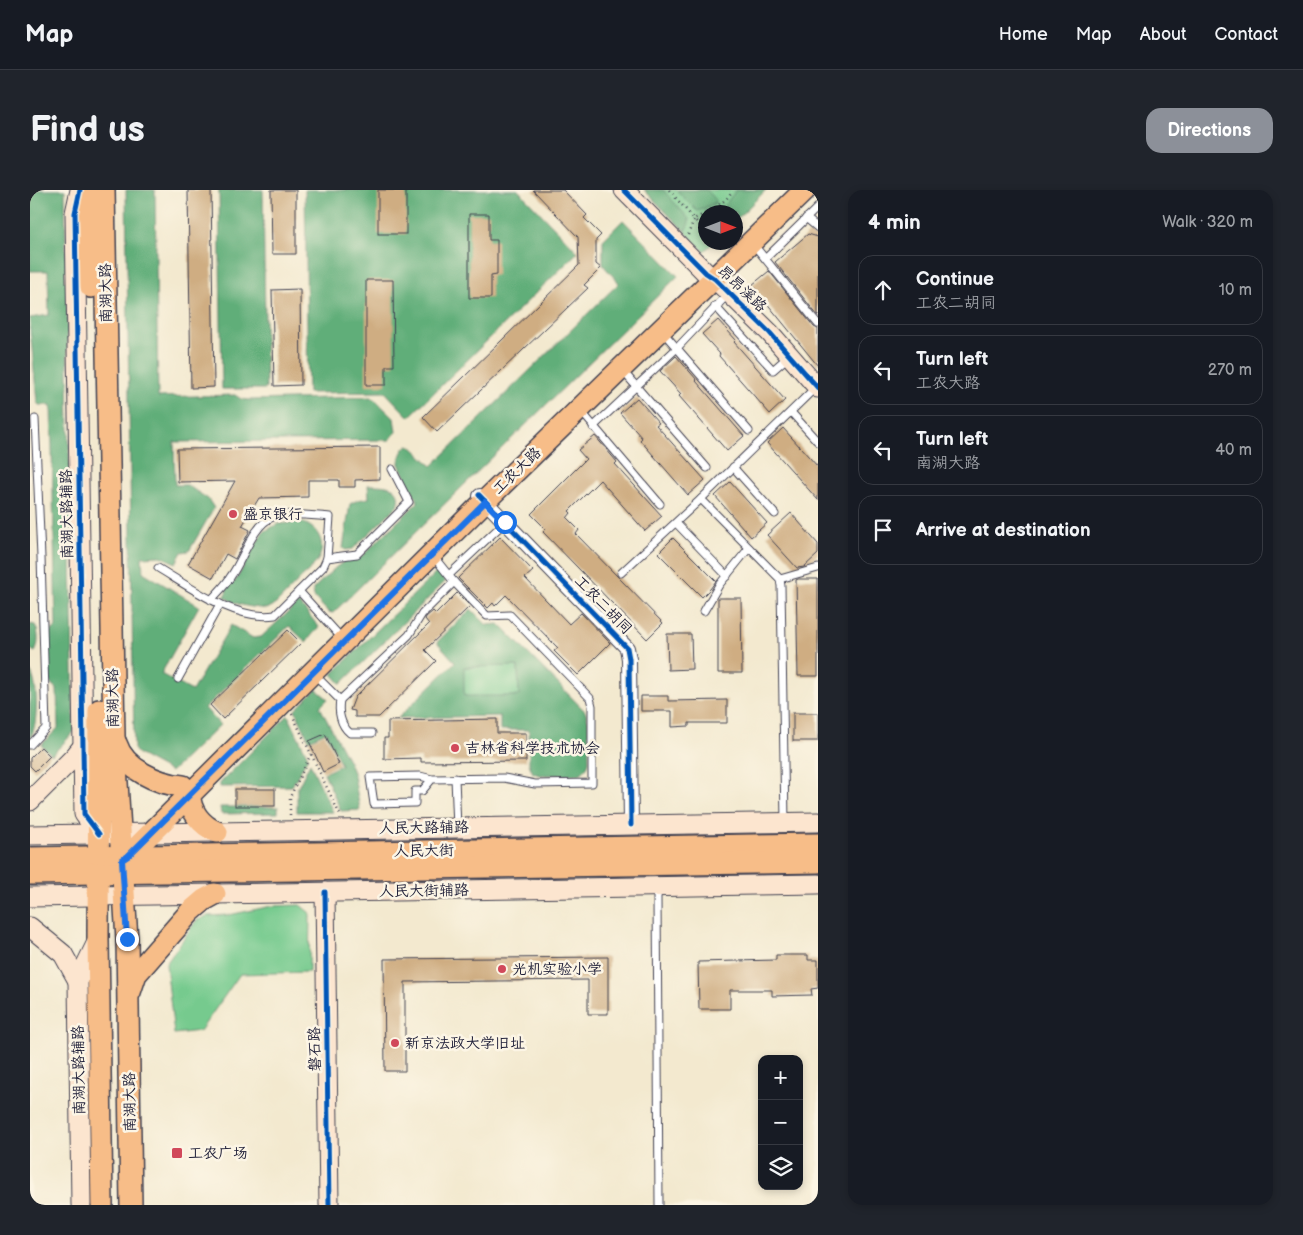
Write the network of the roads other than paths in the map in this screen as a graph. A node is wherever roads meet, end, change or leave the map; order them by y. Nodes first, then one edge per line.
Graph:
1 (80, 190) edge
2 (90, 190) edge
3 (104, 190) edge
4 (624, 190) edge
5 (790, 190) edge
6 (805, 190) edge
7 (818, 207) edge
8 (806, 218) junction
9 (818, 228) edge
10 (759, 250) junction
11 (717, 281) junction
12 (716, 306) junction
13 (818, 324) edge
14 (662, 330) junction
15 (677, 348) junction
16 (789, 355) junction
17 (622, 370) junction
18 (814, 382) edge
19 (636, 386) junction
20 (580, 410) junction
21 (791, 412) junction
22 (35, 419) dead end
23 (593, 427) junction
24 (749, 431) dead end
25 (818, 442) edge
26 (734, 467) junction
27 (707, 468) dead end
28 (392, 469) dead end
29 (482, 498) junction
30 (701, 499) junction
31 (660, 504) dead end
32 (775, 514) dead end
33 (505, 522) junction
34 (676, 522) junction
35 (749, 548) junction
36 (432, 554) junction
37 (326, 558) junction
38 (158, 568) dead end
39 (818, 568) edge
40 (621, 573) dead end
41 (448, 575) junction
42 (727, 576) junction
43 (780, 579) junction
44 (454, 582) junction
45 (299, 591) junction
46 (212, 600) junction
47 (220, 604) junction
48 (704, 611) dead end
49 (338, 634) junction
50 (312, 673) junction
51 (178, 679) dead end
52 (340, 700) junction
53 (372, 733) dead end
54 (114, 736) junction
55 (30, 745) edge
56 (83, 746) junction
57 (455, 778) junction
58 (432, 779) junction
59 (187, 790) junction
60 (32, 796) edge
61 (818, 822) edge
62 (785, 823) junction
63 (630, 825) junction
64 (457, 828) junction
65 (217, 832) junction
66 (99, 834) junction
67 (30, 835) edge
68 (818, 844) edge
69 (128, 848) junction
70 (30, 858) edge
71 (818, 862) edge
72 (98, 865) junction
73 (30, 874) edge
74 (818, 884) edge
75 (659, 887) junction
76 (325, 892) junction
77 (216, 894) junction
78 (98, 896) junction
79 (124, 896) junction
80 (30, 897) edge
81 (30, 927) edge
82 (98, 940) junction
83 (78, 981) junction
84 (128, 1000) junction
85 (81, 1205) edge
86 (102, 1205) edge
87 (131, 1205) edge
88 (329, 1205) edge
89 (659, 1205) edge

1 - 56 main road, 南湖大路辅路
2 - 66 main road, 南湖大路
3 - 54 main road, 南湖大路
4 - 11 main road, 昂昂溪路
5 - 11 main road, 工农大路
6 - 10 main road, 工农大路
7 - 8 lane
8 - 9 lane
8 - 10 lane
10 - 11 main road, 工农大路
10 - 13 lane
11 - 12 lane
11 - 14 main road, 工农大路
11 - 16 main road, 昂昂溪路
11 - 29 main road, 工农大路
12 - 15 lane
12 - 16 lane
14 - 15 lane
14 - 17 main road, 工农大路
15 - 19 lane
15 - 24 lane
16 - 18 main road, 昂昂溪路
17 - 19 lane
17 - 20 main road, 工农大路
18 - 21 lane
19 - 23 lane
19 - 27 lane
20 - 23 lane
20 - 29 main road, 工农大路
21 - 25 lane
21 - 26 lane
22 - 55 lane
23 - 31 lane
26 - 30 lane
26 - 32 lane
28 - 37 lane
29 - 33 street, 工农二胡同
29 - 36 main road, 工农大路
29 - 49 main road, 工农大路
30 - 34 lane
30 - 35 lane
33 - 41 lane
33 - 63 street, 工农二胡同
34 - 40 lane
34 - 42 lane
35 - 42 lane
35 - 43 lane
36 - 41 lane
36 - 50 main road, 工农大路
37 - 45 lane
37 - 46 lane
38 - 46 lane
39 - 43 lane
41 - 44 lane
42 - 48 lane
43 - 62 lane
44 - 52 lane
44 - 57 lane
45 - 47 lane
45 - 49 lane
46 - 47 lane
47 - 51 lane
49 - 59 main road, 工农大路
50 - 52 lane
50 - 59 main road, 工农大路
52 - 53 lane
54 - 59 main road
54 - 69 main road, 南湖大路
56 - 60 main road
56 - 66 main road, 南湖大路辅路
57 - 58 lane
57 - 64 lane
58 - 58 lane
59 - 65 main road
59 - 69 main road, 工农大路
61 - 62 main road, 人民大路辅路
62 - 63 main road, 人民大路辅路
63 - 64 main road, 人民大路辅路
64 - 65 main road, 人民大路辅路
65 - 69 main road, 人民大路辅路
66 - 67 main road, 人民大路辅路
66 - 69 main road, 人民大路辅路
66 - 72 main road, 南湖大路
68 - 69 main road, 人民大街
69 - 71 main road, 人民大街
69 - 72 main road, 工农大路
69 - 79 main road, 南湖大路
70 - 72 main road
72 - 73 main road
72 - 78 main road, 南湖大路
74 - 75 main road, 人民大街辅路
75 - 76 main road, 人民大街辅路
75 - 89 lane
76 - 77 main road, 人民大街辅路
76 - 88 main road, 磐石路
77 - 79 main road, 人民大街辅路
77 - 84 main road
78 - 79 main road, 人民大街辅路
78 - 80 main road, 人民大街辅路
78 - 82 main road, 南湖大路
79 - 84 main road, 南湖大路
81 - 83 main road
82 - 83 main road, 南湖大路辅路
82 - 86 main road, 南湖大路
83 - 85 main road, 南湖大路辅路
84 - 87 main road, 南湖大路

